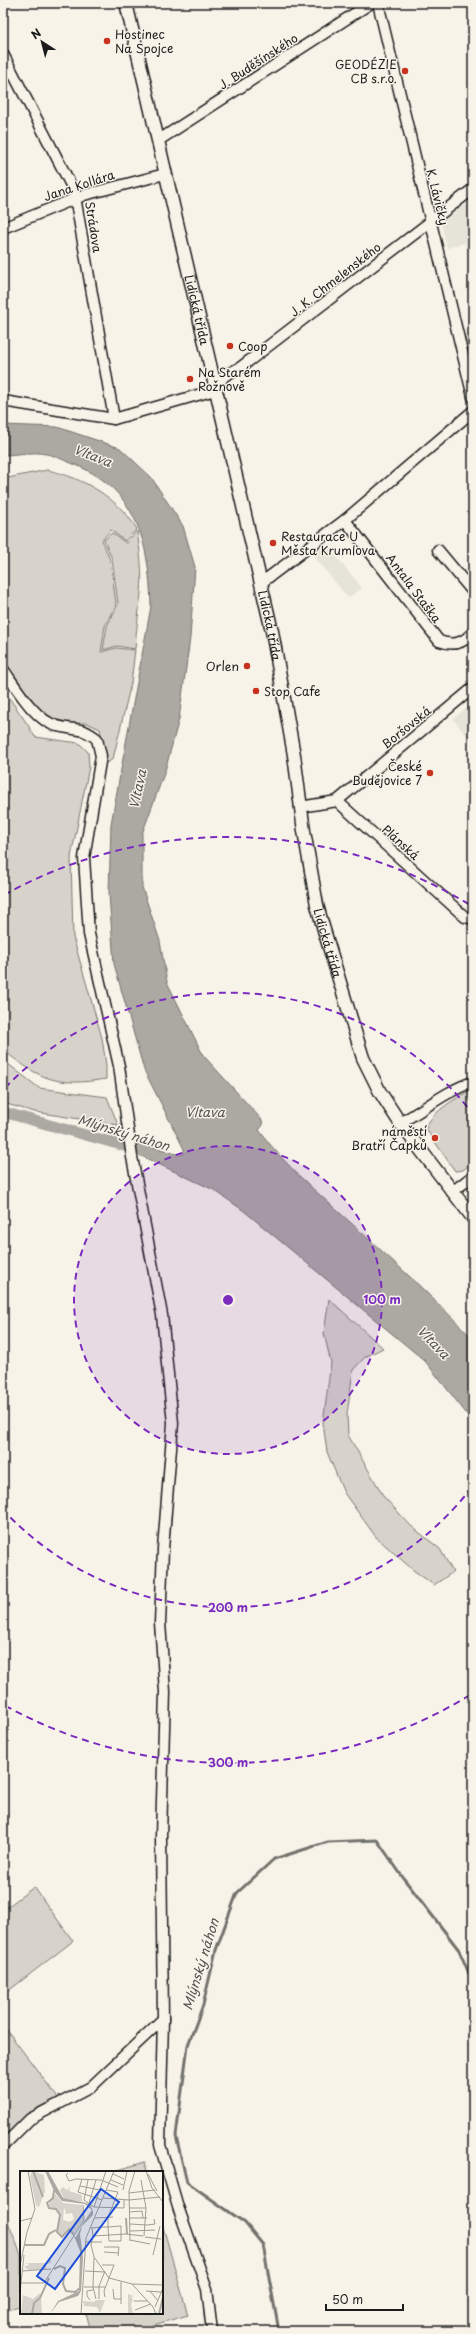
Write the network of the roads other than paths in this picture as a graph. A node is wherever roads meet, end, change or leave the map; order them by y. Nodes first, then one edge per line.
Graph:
1 (126, 3) edge
2 (371, 3) edge
3 (378, 3) edge
4 (3, 54) edge
5 (159, 140) junction
6 (165, 174) junction
7 (473, 189) edge
8 (76, 198) junction
9 (430, 221) junction
10 (3, 228) edge
11 (215, 390) junction
12 (473, 397) edge
13 (3, 402) edge
14 (473, 411) edge
15 (114, 419) junction
16 (345, 520) junction
17 (438, 550) dead end
18 (261, 584) junction
19 (473, 592) edge
20 (471, 640) edge
21 (3, 669) edge
22 (473, 688) edge
23 (336, 800) junction
24 (300, 807) junction
25 (473, 919) edge
26 (473, 926) edge
27 (473, 1082) edge
28 (400, 1123) junction
29 (473, 1176) edge
30 (452, 1192) junction
31 (473, 1218) edge
32 (163, 2019) junction
33 (3, 2146) edge
34 (212, 2331) edge

1 - 5 street, Lidická třída
2 - 5 street, J. Buděšínského
3 - 9 street, K. Lávičky
4 - 8 street, Strádova
5 - 6 street, Lidická třída
6 - 8 street, Jana Kollára
6 - 11 street, Lidická třída
7 - 9 street, J. K. Chmelenského
8 - 10 street, Jana Kollára
8 - 15 street, Strádova
9 - 11 street, J. K. Chmelenského
9 - 12 street, K. Lávičky
11 - 15 street
11 - 18 street, Lidická třída
13 - 15 street
14 - 16 street
16 - 18 street
16 - 20 street, Antala Staška
17 - 19 street
18 - 24 street, Lidická třída
21 - 32 street
22 - 23 street, Boršovská
23 - 24 street
23 - 25 street, Plánská
24 - 28 street, Lidická třída
25 - 26 street, Plánská
27 - 28 street
28 - 30 street, Lidická třída
29 - 30 street
30 - 31 street, Lidická třída
32 - 33 street
32 - 34 street

